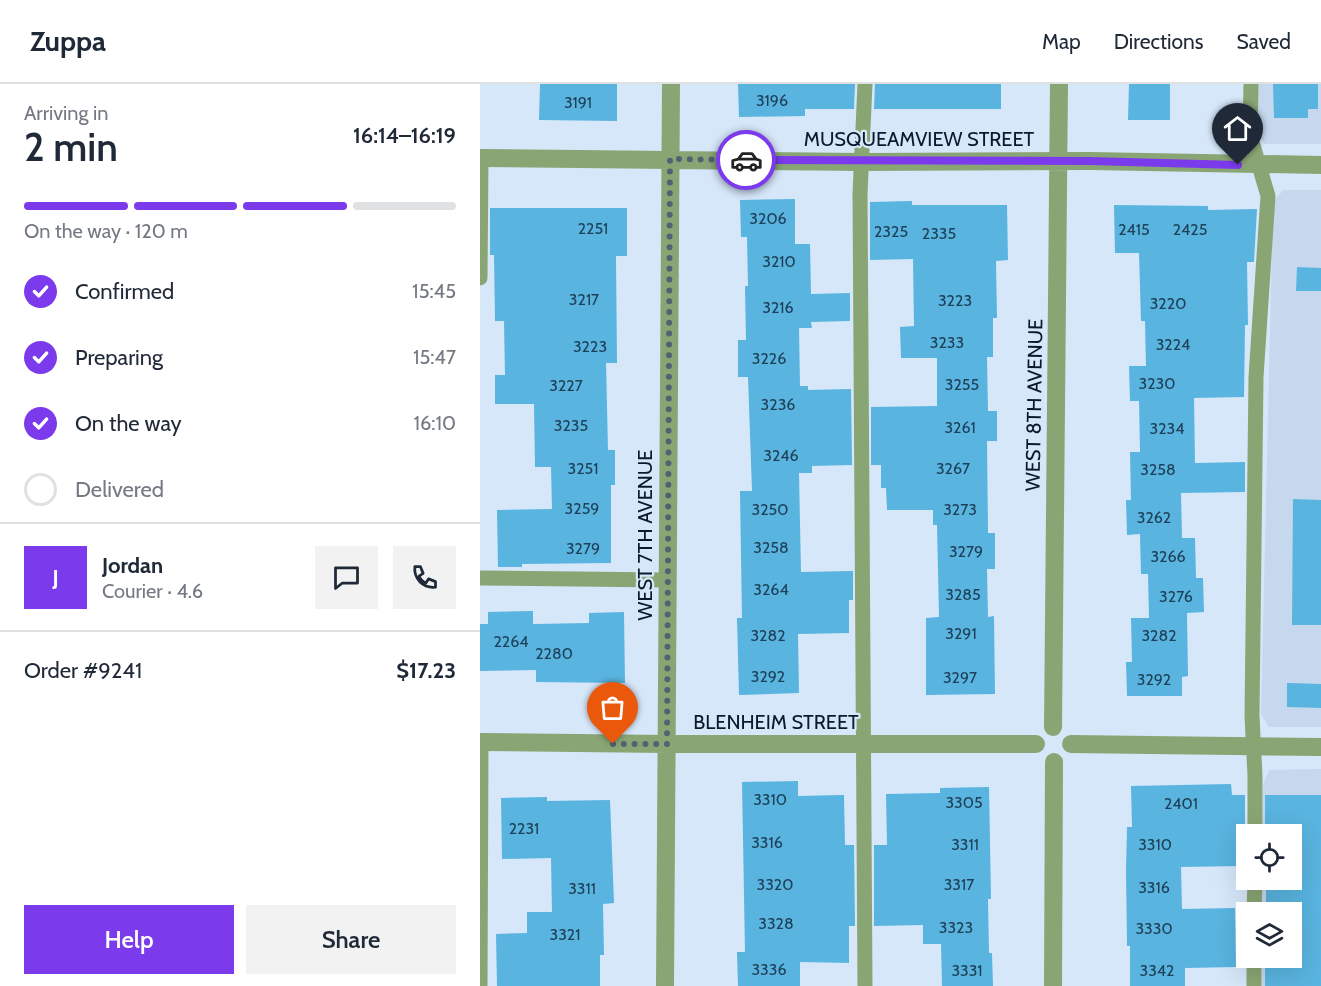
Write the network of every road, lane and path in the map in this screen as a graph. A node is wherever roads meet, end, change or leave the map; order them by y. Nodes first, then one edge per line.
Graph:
1 (671, 84) edge
2 (865, 84) edge
3 (1059, 84) edge
4 (1251, 84) edge
5 (481, 158) edge
6 (670, 159) junction
7 (862, 162) junction
8 (1059, 162) junction
9 (1259, 165) junction
10 (1321, 165) edge
11 (480, 278) edge
12 (480, 578) edge
13 (667, 580) junction
14 (1053, 727) junction
15 (481, 742) edge
16 (667, 744) junction
17 (864, 744) junction
18 (1036, 744) junction
19 (1071, 744) junction
20 (1254, 746) junction
21 (1321, 747) edge
22 (1054, 762) junction
23 (1255, 824) edge
24 (1254, 968) edge
25 (480, 986) edge
26 (665, 986) edge
27 (865, 986) edge
28 (1053, 986) edge
29 (1254, 986) edge

1 - 6 street, WEST 7TH AVENUE
2 - 7 lane
3 - 8 street, WEST 8TH AVENUE
4 - 9 lane
5 - 6 street, MUSQUEAMVIEW STREET
5 - 11 lane
6 - 7 street, MUSQUEAMVIEW STREET
6 - 13 street, WEST 7TH AVENUE
7 - 8 street, MUSQUEAMVIEW STREET
7 - 17 lane
8 - 9 street, MUSQUEAMVIEW STREET
8 - 14 street, WEST 8TH AVENUE
9 - 10 street, MUSQUEAMVIEW STREET
9 - 20 lane
12 - 13 lane
13 - 16 street, WEST 7TH AVENUE
14 - 18 street
14 - 19 street
15 - 16 street, BLENHEIM STREET
15 - 25 lane
16 - 17 street, BLENHEIM STREET
16 - 26 street, WEST 7TH AVENUE
17 - 18 street, BLENHEIM STREET
17 - 27 lane
18 - 22 street
19 - 20 street
19 - 22 street
20 - 21 street
20 - 23 lane
22 - 28 street
24 - 29 lane

